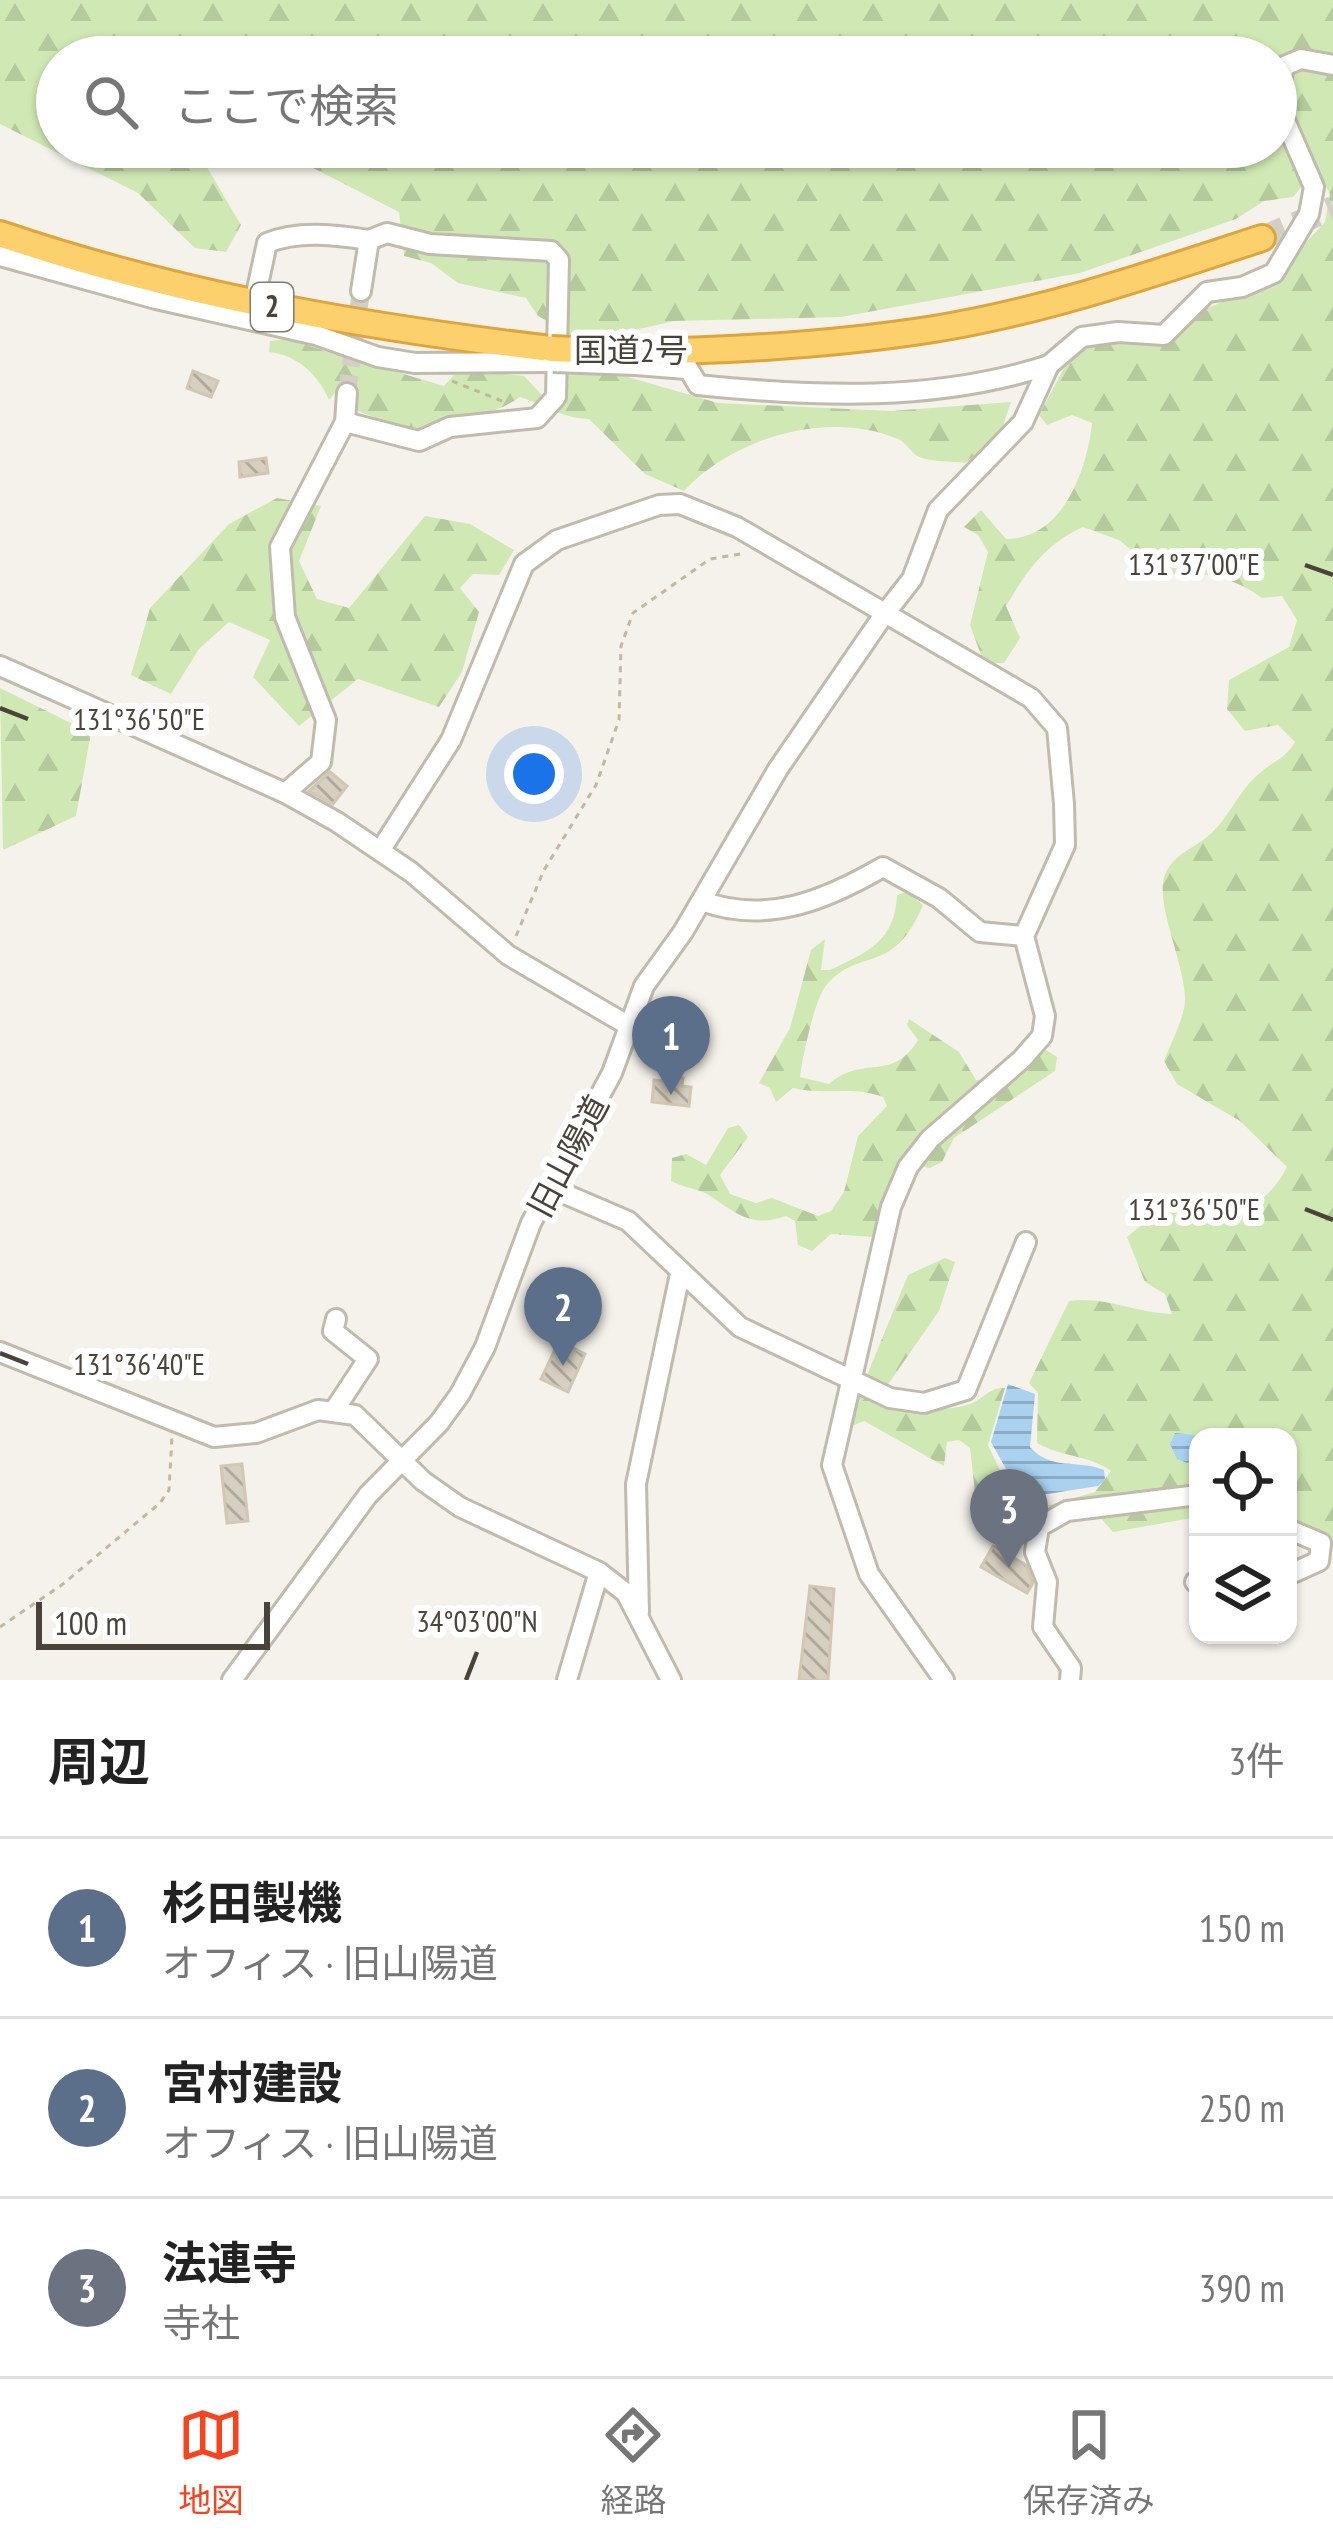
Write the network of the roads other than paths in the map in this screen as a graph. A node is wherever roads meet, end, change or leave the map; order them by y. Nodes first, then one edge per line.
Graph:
1 (1297, 61) edge
2 (1333, 64) edge
3 (1297, 148) edge
4 (0, 234) edge
5 (1262, 238) tunnel mouth
6 (369, 240) junction
7 (0, 256) edge
8 (361, 291) tunnel mouth
9 (254, 303) junction
10 (552, 355) junction
11 (682, 360) junction
12 (1049, 365) junction
13 (347, 393) tunnel mouth
14 (345, 422) junction
15 (883, 616) junction
16 (0, 666) edge
17 (286, 793) junction
18 (380, 851) junction
19 (702, 901) junction
20 (1024, 936) junction
21 (629, 1026) junction
22 (550, 1188) junction
23 (1026, 1242) dead end
24 (680, 1274) junction
25 (336, 1319) dead end
26 (0, 1352) edge
27 (850, 1378) junction
28 (335, 1408) junction
29 (403, 1461) junction
30 (1189, 1496) edge
31 (1297, 1533) edge
32 (1297, 1571) edge
33 (598, 1572) junction
34 (639, 1614) junction
35 (232, 1680) edge
36 (567, 1680) edge
37 (670, 1680) edge
38 (944, 1680) edge
39 (1070, 1680) edge

1 - 2 street
3 - 12 street
4 - 9 highway, 国道2号 / 2
5 - 11 highway, 国道2号 / 2
6 - 8 street
6 - 9 street
6 - 14 street
7 - 10 street
9 - 10 highway, 国道2号 / 2
10 - 11 highway, 国道2号 / 2, bridge
11 - 12 street
12 - 15 street, 旧山陽道
13 - 14 street
14 - 17 street
15 - 18 street
15 - 19 street, 旧山陽道
15 - 20 street
16 - 17 street
17 - 18 street
18 - 21 street
19 - 20 street
19 - 21 street, 旧山陽道
20 - 27 street
21 - 22 street, 旧山陽道
22 - 24 street
22 - 29 street, 旧山陽道
23 - 27 street
24 - 27 street
24 - 34 street
25 - 28 street
26 - 28 street
27 - 38 street
28 - 29 street
29 - 33 street
29 - 35 street, 旧山陽道
30 - 39 street
31 - 32 street
33 - 34 street
33 - 36 street
34 - 37 street

